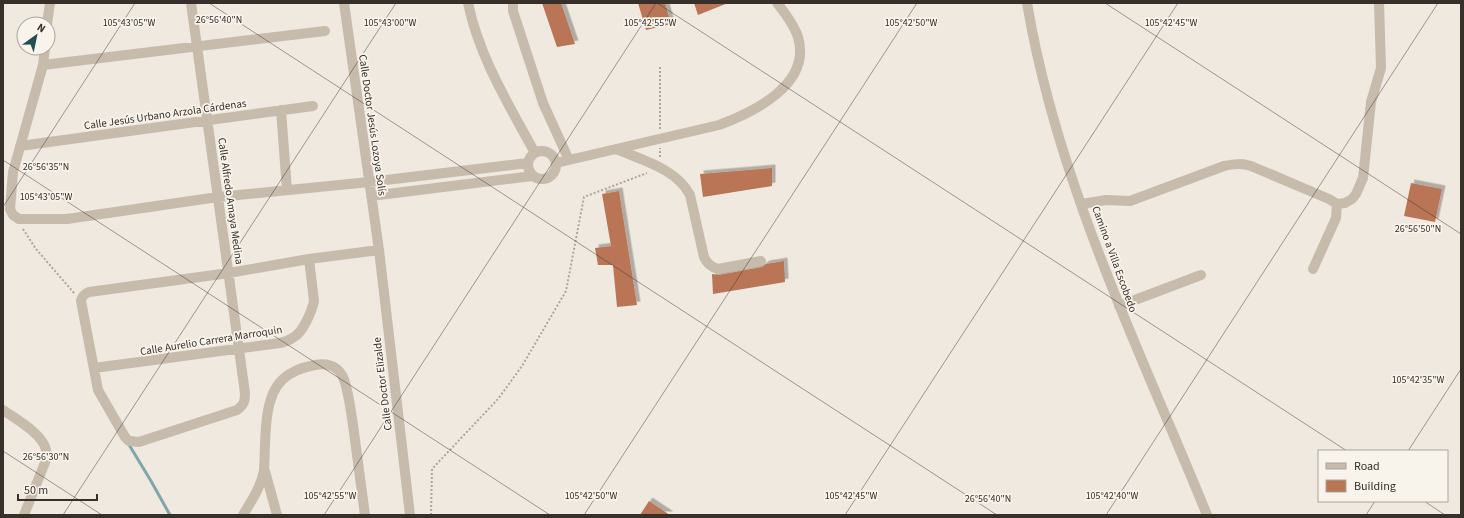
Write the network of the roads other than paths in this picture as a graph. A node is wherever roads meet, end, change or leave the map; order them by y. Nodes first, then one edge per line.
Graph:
1 (50, 3) edge
2 (191, 3) edge
3 (344, 3) edge
4 (468, 3) edge
5 (513, 3) edge
6 (777, 3) edge
7 (1027, 3) edge
8 (1379, 3) edge
9 (48, 16) edge
10 (325, 31) dead end
11 (198, 48) junction
12 (44, 56) edge
13 (43, 66) junction
14 (313, 106) dead end
15 (281, 110) junction
16 (207, 120) junction
17 (20, 146) junction
18 (616, 149) junction
19 (535, 153) junction
20 (569, 160) junction
21 (528, 163) junction
22 (556, 163) junction
23 (532, 176) junction
24 (369, 182) junction
25 (287, 190) junction
26 (371, 196) junction
27 (218, 197) junction
28 (1082, 204) junction
29 (1337, 204) junction
30 (378, 250) junction
31 (309, 259) junction
32 (761, 261) dead end
33 (1313, 268) dead end
34 (228, 273) junction
35 (1201, 275) dead end
36 (1119, 306) junction
37 (239, 350) junction
38 (94, 368) junction
39 (3, 410) edge
40 (264, 470) junction
41 (24, 515) edge
42 (243, 515) edge
43 (277, 515) edge
44 (365, 515) edge
45 (410, 515) edge
46 (1207, 515) edge

1 - 9 street
2 - 11 street, Calle Alfredo Amaya Medina
3 - 24 street, Calle Doctor Jesús Lozoya Solís
4 - 19 street
5 - 20 street
6 - 18 street
7 - 28 street, Camino a Villa Escobedo
8 - 29 street
10 - 11 street
11 - 13 street
11 - 16 street, Calle Alfredo Amaya Medina
12 - 13 street
13 - 17 street
14 - 15 street, Calle Jesús Urbano Arzola Cárdenas
15 - 16 street, Calle Jesús Urbano Arzola Cárdenas
15 - 25 street
16 - 17 street, Calle Jesús Urbano Arzola Cárdenas
16 - 27 street, Calle Alfredo Amaya Medina
17 - 27 street
18 - 20 street
18 - 32 street
19 - 21 street
19 - 22 street
20 - 22 street
21 - 23 street
21 - 24 street
22 - 23 street
23 - 26 street
24 - 25 street
24 - 26 street, Calle Doctor Jesús Lozoya Solís
25 - 27 street
26 - 30 street, Calle Doctor Jesús Lozoya Solís
27 - 34 street, Calle Alfredo Amaya Medina
28 - 29 street
28 - 36 street, Camino a Villa Escobedo
29 - 33 street
30 - 31 street
30 - 45 street, Calle Doctor Elizalde
31 - 34 street
31 - 37 street, Calle Aurelio Carrera Marroquin
34 - 37 street, Calle Alfredo Amaya Medina
34 - 38 street
35 - 36 street
36 - 46 street, Camino a Villa Escobedo
37 - 38 street, Calle Aurelio Carrera Marroquin
37 - 38 street, Calle Alfredo Amaya Medina
39 - 41 street
40 - 42 street
40 - 43 street
40 - 44 street

